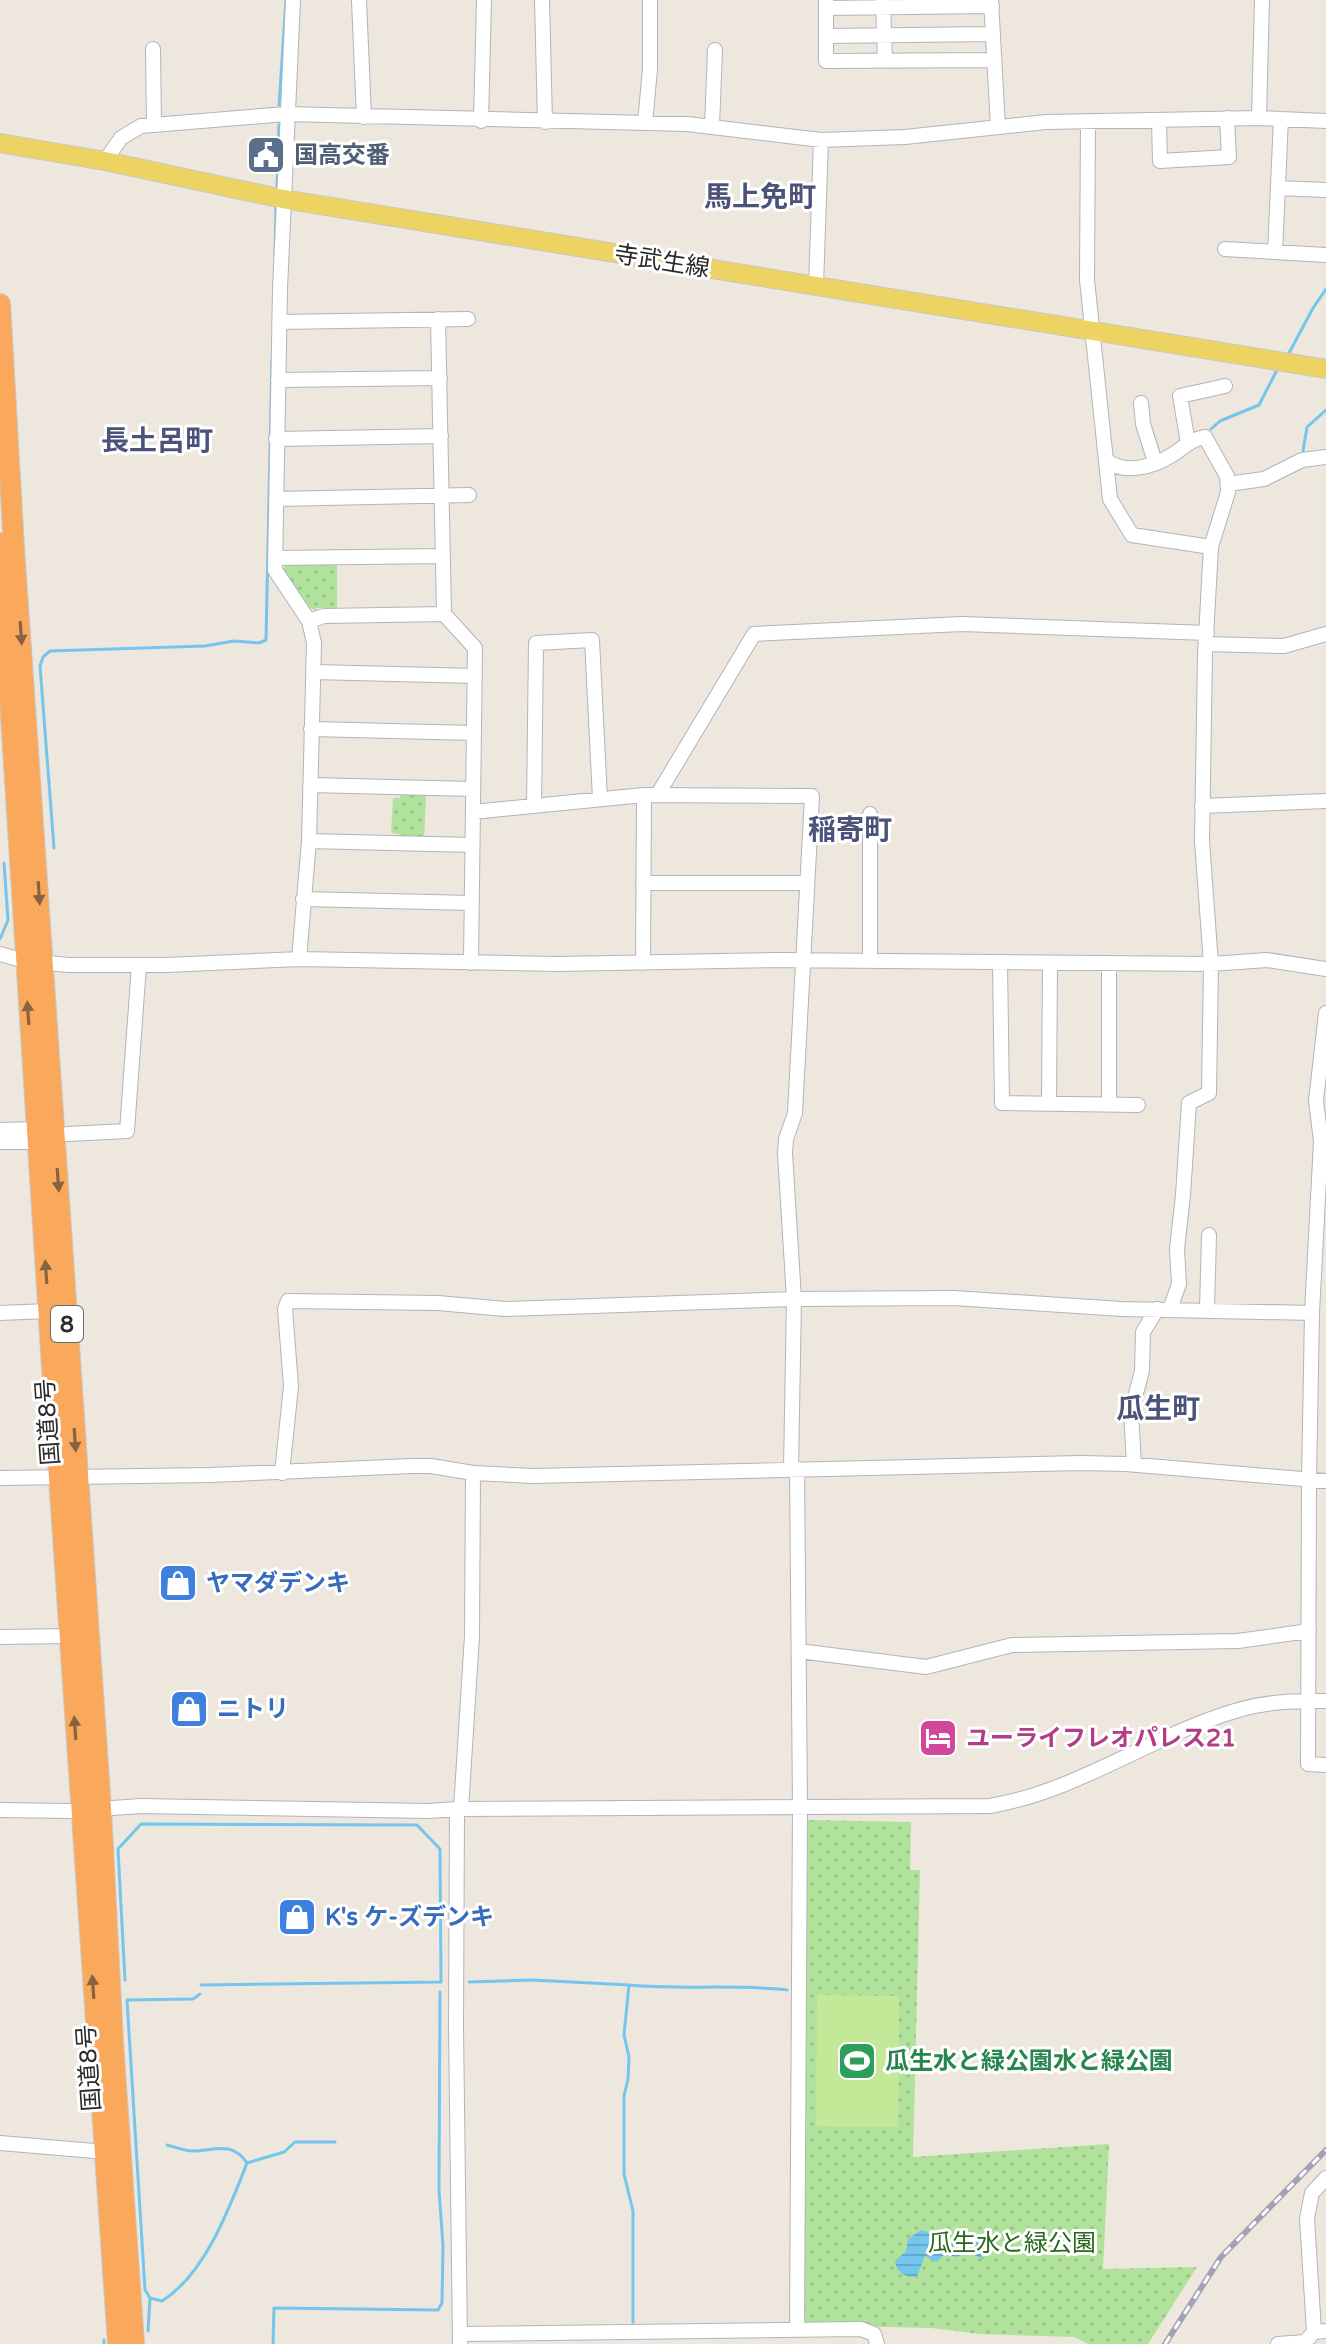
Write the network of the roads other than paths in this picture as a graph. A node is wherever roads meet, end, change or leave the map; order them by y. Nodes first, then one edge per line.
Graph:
1 (293, 0) edge
2 (359, 0) edge
3 (484, 0) edge
4 (542, 0) edge
5 (650, 0) edge
6 (1262, 0) edge
7 (991, 3) edge
8 (826, 4) edge
9 (883, 4) edge
10 (993, 34) junction
11 (884, 35) junction
12 (826, 36) junction
13 (153, 49) dead end
14 (715, 50) dead end
15 (994, 60) junction
16 (885, 61) junction
17 (286, 114) junction
18 (364, 117) junction
19 (1227, 118) junction
20 (1259, 118) junction
21 (1281, 119) junction
22 (1159, 120) junction
23 (481, 121) junction
24 (1326, 121) edge
25 (545, 122) junction
26 (1088, 122) junction
27 (154, 123) junction
28 (645, 123) junction
29 (712, 127) junction
30 (998, 127) junction
31 (821, 140) junction
32 (0, 143) edge
33 (105, 161) junction
34 (1278, 188) junction
35 (1326, 190) edge
36 (283, 199) junction
37 (1225, 249) dead end
38 (1275, 252) junction
39 (1326, 255) edge
40 (816, 286) junction
41 (0, 304) edge
42 (438, 319) junction
43 (468, 319) dead end
44 (279, 322) junction
45 (1092, 331) junction
46 (1326, 369) edge
47 (440, 378) junction
48 (278, 380) junction
49 (1225, 386) dead end
50 (1141, 403) dead end
51 (441, 436) junction
52 (276, 439) junction
53 (1188, 443) junction
54 (1326, 457) edge
55 (1106, 460) junction
56 (1155, 462) junction
57 (1228, 484) junction
58 (469, 495) dead end
59 (442, 496) junction
60 (276, 499) junction
61 (0, 543) edge
62 (1211, 547) junction
63 (443, 556) junction
64 (275, 558) junction
65 (444, 614) junction
66 (309, 621) junction
67 (2, 627) edge
68 (1326, 634) edge
69 (1206, 639) junction
70 (313, 672) junction
71 (475, 676) junction
72 (311, 729) junction
73 (474, 733) junction
74 (310, 785) junction
75 (473, 789) junction
76 (651, 795) junction
77 (600, 799) junction
78 (1326, 801) edge
79 (534, 806) junction
80 (1202, 806) junction
81 (473, 812) junction
82 (870, 814) dead end
83 (309, 841) junction
84 (472, 845) junction
85 (643, 883) junction
86 (807, 883) junction
87 (303, 899) junction
88 (472, 903) junction
89 (0, 954) edge
90 (299, 959) junction
91 (802, 960) junction
92 (870, 961) junction
93 (1000, 962) junction
94 (34, 963) junction
95 (471, 963) junction
96 (643, 963) junction
97 (1050, 963) junction
98 (1109, 963) junction
99 (1211, 964) junction
100 (139, 965) junction
101 (1326, 969) edge
102 (1326, 1013) edge
103 (1049, 1104) junction
104 (1109, 1105) junction
105 (1138, 1105) dead end
106 (0, 1130) edge
107 (67, 1134) dead end
108 (32, 1135) junction
109 (0, 1140) edge
110 (1323, 1141) edge
111 (1209, 1235) dead end
112 (794, 1299) junction
113 (1164, 1309) junction
114 (1207, 1310) junction
115 (48, 1311) junction
116 (0, 1313) edge
117 (1312, 1313) junction
118 (1134, 1465) junction
119 (794, 1469) junction
120 (282, 1473) junction
121 (473, 1473) junction
122 (0, 1478) edge
123 (68, 1479) junction
124 (1309, 1481) junction
125 (1326, 1481) edge
126 (1309, 1631) junction
127 (69, 1636) junction
128 (0, 1637) edge
129 (799, 1651) junction
130 (1309, 1700) junction
131 (1326, 1701) edge
132 (1326, 1765) edge
133 (800, 1808) junction
134 (459, 1809) junction
135 (0, 1810) edge
136 (91, 1810) junction
137 (0, 2143) edge
138 (106, 2152) junction
139 (1326, 2178) edge
140 (797, 2330) junction
141 (1320, 2331) edge
142 (460, 2339) edge
143 (118, 2344) edge
144 (134, 2344) edge
145 (877, 2344) edge
146 (1278, 2344) edge

1 - 17 street
2 - 18 street
3 - 23 street
4 - 25 street
5 - 28 street
6 - 20 street
7 - 9 street
7 - 10 street
8 - 9 street
8 - 12 street
9 - 11 street
10 - 11 street
10 - 15 street
11 - 12 street
11 - 16 street
12 - 16 street
13 - 27 street
14 - 29 street
15 - 16 street
15 - 30 street
17 - 18 street
17 - 27 street
17 - 36 street
18 - 23 street
19 - 20 street
19 - 22 street
19 - 22 street
20 - 21 street
21 - 24 street
21 - 34 street
22 - 26 street
23 - 25 street
25 - 28 street
26 - 30 street
26 - 45 street
27 - 33 street
28 - 29 street
29 - 31 street
30 - 31 street
31 - 40 street
32 - 33 main road, 寺武生線
33 - 36 main road, 寺武生線
34 - 35 street
34 - 38 street
36 - 40 main road, 寺武生線
36 - 44 street
37 - 38 street
38 - 39 street
40 - 45 main road, 寺武生線
41 -> 94 highway, 国道8号 / 8
42 - 43 street
42 - 44 street
42 - 47 street
44 - 48 street
45 - 46 main road, 寺武生線
45 - 55 street
47 - 48 street
47 - 51 street
48 - 52 street
49 - 53 street
50 - 56 street
51 - 52 street
51 - 59 street
52 - 60 street
53 - 56 street
53 - 57 street
54 - 57 street
55 - 56 street
55 - 62 street
57 - 62 street
58 - 59 street
59 - 60 street
59 - 63 street
60 - 64 street
61 - 67 highway, 国道8号 / 8
62 - 69 street
63 - 64 street
63 - 65 street
64 - 66 street
65 - 66 street
65 - 71 street
66 - 70 street
67 - 94 highway, 国道8号 / 8
68 - 69 street
69 - 76 street
69 - 80 street
70 - 71 street
70 - 72 street
71 - 73 street
72 - 73 street
72 - 74 street
73 - 75 street
74 - 75 street
74 - 83 street
75 - 81 street
76 - 77 street
76 - 85 street
76 - 86 street
77 - 79 street
77 - 79 street
78 - 80 street
79 - 81 street
80 - 99 street
81 - 84 street
82 - 92 street
83 - 84 street
83 - 87 street
84 - 88 street
85 - 86 street
85 - 96 street
86 - 91 street
87 - 88 street
87 - 90 street
88 - 95 street
89 - 94 street
90 - 95 street
90 - 100 street
91 - 92 street
91 - 96 street
91 - 112 street
92 - 93 street
93 - 97 street
93 - 103 street
94 - 100 street
108 -> 94 highway, 国道8号 / 8
94 -> 123 highway, 国道8号 / 8
95 - 96 street
97 - 98 street
97 - 103 street
98 - 99 street
98 - 104 street
99 - 101 street
99 - 113 street
100 - 107 street
102 - 110 street
103 - 104 street
104 - 105 street
106 - 108 street
108 - 109 street
115 -> 108 highway, 国道8号 / 8
110 - 117 street
111 - 114 street
112 - 113 street
112 - 119 street
112 - 120 street
113 - 114 street
113 - 118 street
114 - 117 street
115 - 116 street
115 - 123 highway, 国道8号 / 8
117 - 124 street
118 - 119 street
118 - 124 street
119 - 121 street
119 - 129 street
120 - 121 street
120 - 123 street
121 - 134 street
122 - 123 street
123 - 127 highway, 国道8号 / 8
123 - 136 highway, 国道8号 / 8
124 - 125 street
124 - 126 street
126 - 129 street
126 - 130 street
127 - 128 street
136 -> 127 highway, 国道8号 / 8
129 - 133 street
130 - 131 street
130 - 132 street
130 - 133 street
133 - 134 street
133 - 140 street
134 - 136 street
134 - 142 street
135 - 136 street
138 -> 136 highway, 国道8号 / 8
136 - 144 highway, 国道8号 / 8
137 - 138 street
138 - 143 highway, 国道8号 / 8
139 - 141 street
140 - 142 street
140 - 145 street
141 - 146 street

